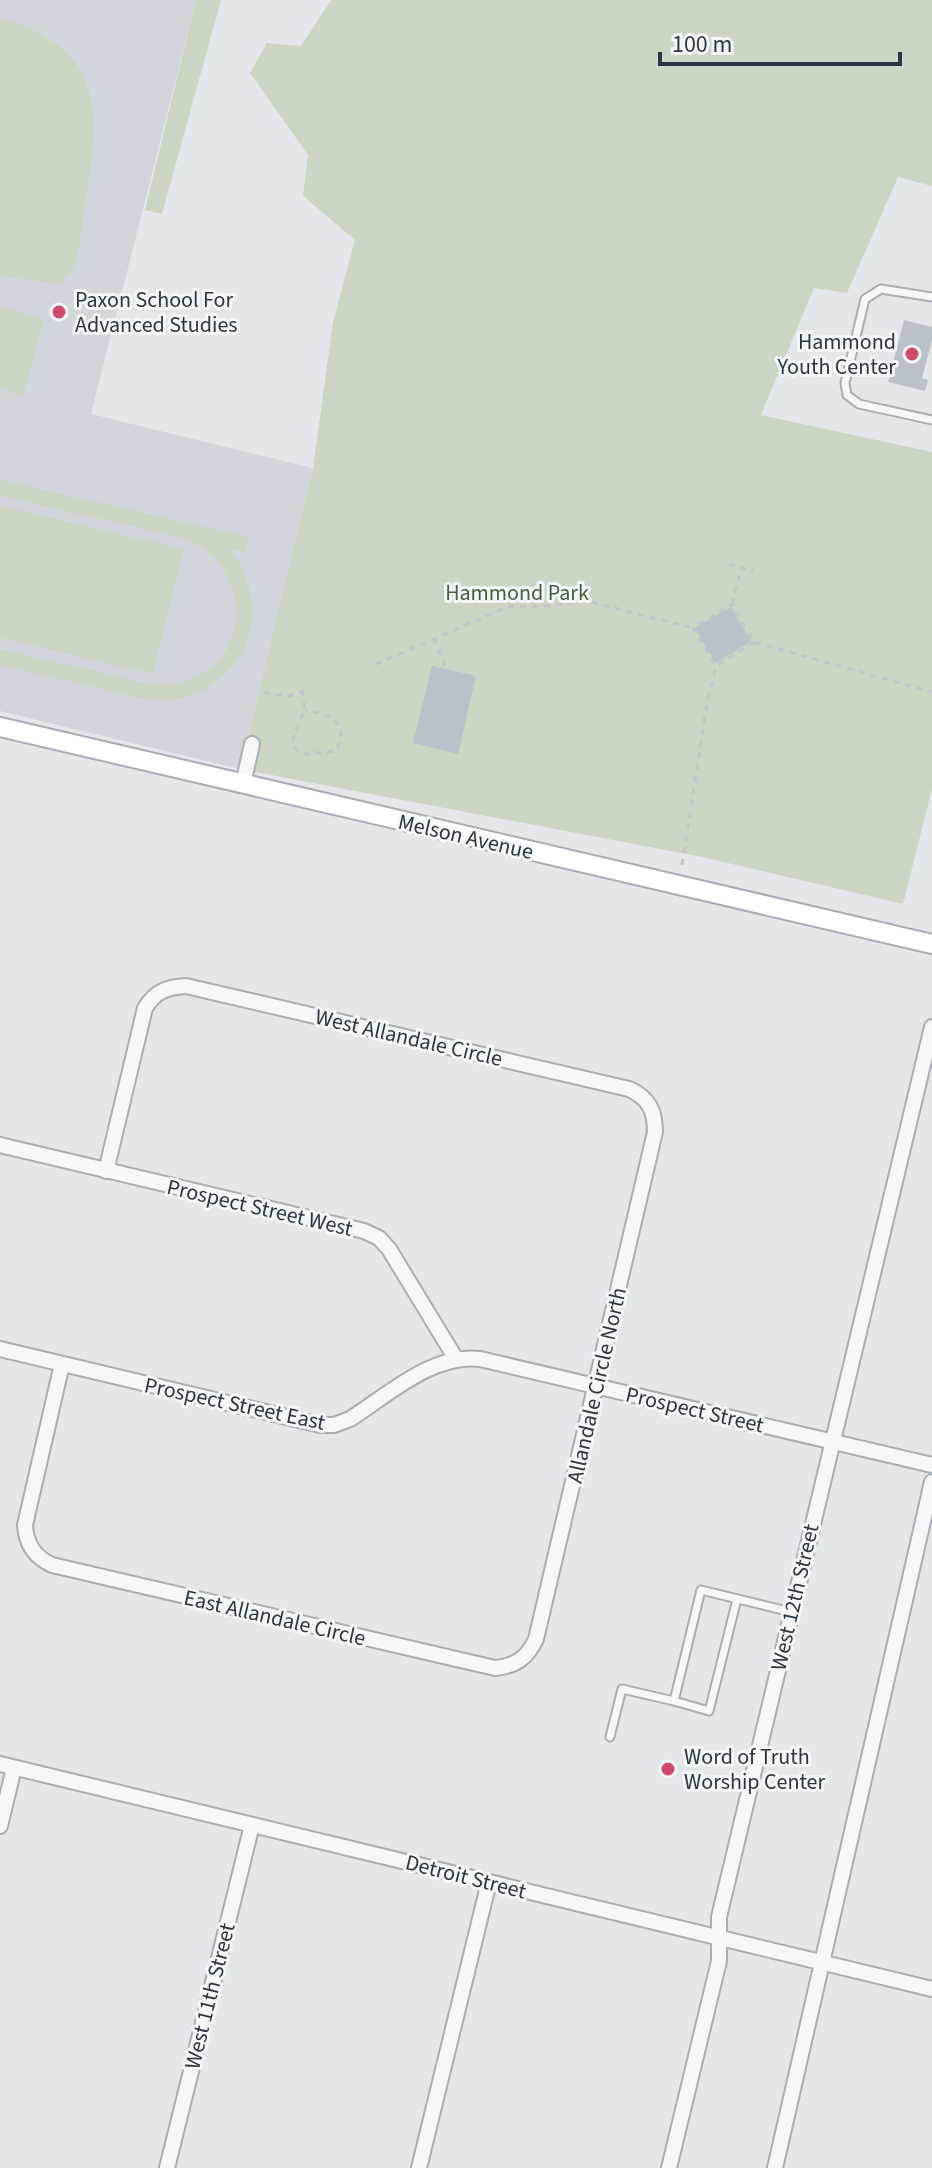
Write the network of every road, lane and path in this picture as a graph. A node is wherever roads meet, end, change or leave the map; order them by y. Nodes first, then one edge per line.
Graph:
1 (932, 297) edge
2 (932, 420) edge
3 (729, 564) dead end
4 (741, 568) junction
5 (754, 571) dead end
6 (732, 604) junction
7 (693, 628) junction
8 (434, 638) junction
9 (754, 642) junction
10 (376, 664) dead end
11 (716, 666) junction
12 (443, 669) dead end
13 (932, 692) edge
14 (264, 693) dead end
15 (305, 710) junction
16 (0, 727) edge
17 (252, 744) dead end
18 (243, 784) junction
19 (682, 865) dead end
20 (931, 940) edge
21 (932, 1027) edge
22 (650, 1105) joint
23 (0, 1145) edge
24 (106, 1171) junction
25 (0, 1349) edge
26 (456, 1359) junction
27 (62, 1364) junction
28 (596, 1386) junction
29 (831, 1441) junction
30 (932, 1465) edge
31 (932, 1482) edge
32 (737, 1599) junction
33 (791, 1612) junction
34 (522, 1660) joint
35 (674, 1701) junction
36 (610, 1737) dead end
37 (7, 1766) edge
38 (252, 1825) junction
39 (0, 1826) edge
40 (489, 1882) junction
41 (718, 1937) junction
42 (822, 1963) junction
43 (932, 1989) edge
44 (167, 2168) edge
45 (419, 2168) edge
46 (669, 2168) edge
47 (775, 2168) edge

1 - 2 lane
3 - 4 path
4 - 5 path
4 - 6 path
6 - 7 path
6 - 9 path
7 - 8 path
7 - 11 path
8 - 10 path
8 - 12 path
9 - 11 path
9 - 13 path
11 - 19 path
14 - 15 path
15 - 15 path
16 - 18 street, Melson Avenue
17 - 18 street
18 - 20 street, Melson Avenue
21 - 29 street, West 12th Street
22 - 24 street, West Allandale Circle
22 - 28 street, Allandale Circle North
23 - 24 street, Prospect Street West
24 - 26 street, Prospect Street West
25 - 27 street, Prospect Street East
26 - 27 street, Prospect Street East
26 - 28 street, Prospect Street
27 - 34 street, East Allandale Circle
28 - 29 street, Prospect Street
28 - 34 street, Allandale Circle North
29 - 30 street, Prospect Street
29 - 33 street, West 12th Street
31 - 42 street
32 - 33 lane
32 - 35 lane
32 - 35 lane
33 - 41 street, West 12th Street
35 - 36 lane
37 - 38 street, Detroit Street
37 - 39 street
38 - 40 street, Detroit Street
38 - 44 street, West 11th Street
40 - 41 street, Detroit Street
40 - 45 street
41 - 42 street, Detroit Street
41 - 46 street, West 12th Street
42 - 43 street, Detroit Street
42 - 47 street

